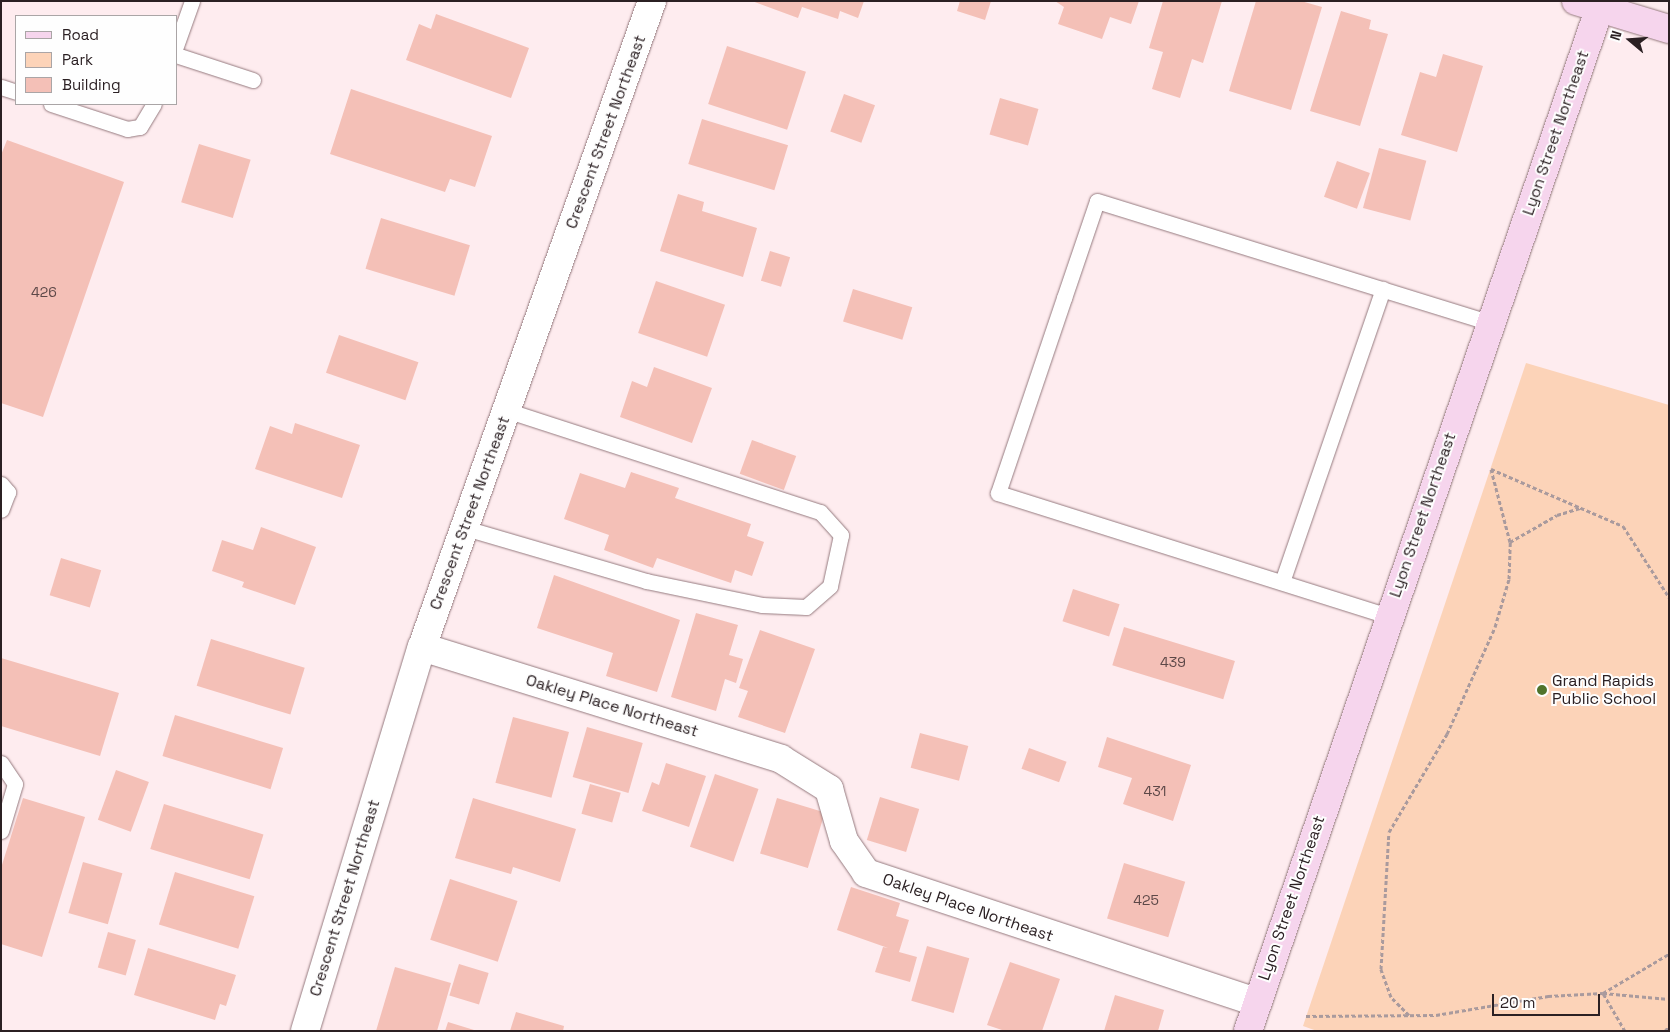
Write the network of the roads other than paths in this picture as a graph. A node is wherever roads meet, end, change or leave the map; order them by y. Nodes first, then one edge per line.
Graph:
1 (192, 1) edge
2 (652, 1) edge
3 (1593, 4) edge
4 (1669, 29) edge
5 (178, 40) edge
6 (178, 56) edge
7 (253, 80) dead end
8 (1, 88) edge
9 (15, 92) edge
10 (54, 105) edge
11 (153, 105) edge
12 (1383, 290) junction
13 (1489, 322) junction
14 (507, 410) junction
15 (1, 484) edge
16 (1, 510) edge
17 (465, 528) junction
18 (1282, 582) junction
19 (1388, 616) junction
20 (422, 647) junction
21 (1, 763) edge
22 (1, 831) edge
23 (1256, 1002) junction
24 (305, 1031) edge
25 (1248, 1031) edge

1 - 5 lane
2 - 14 street, Crescent Street Northeast
3 - 4 street
3 - 13 street, Lyon Street Northeast
6 - 7 lane
8 - 9 lane
10 - 11 lane
12 - 13 lane
12 - 18 lane
12 - 18 lane
13 - 19 street, Lyon Street Northeast
14 - 17 street, Crescent Street Northeast
14 - 17 lane
15 - 16 lane
17 - 20 street, Crescent Street Northeast
18 - 19 lane
19 - 23 street, Lyon Street Northeast
20 - 23 street, Oakley Place Northeast
20 - 24 street, Crescent Street Northeast
21 - 22 lane
23 - 25 street, Lyon Street Northeast

